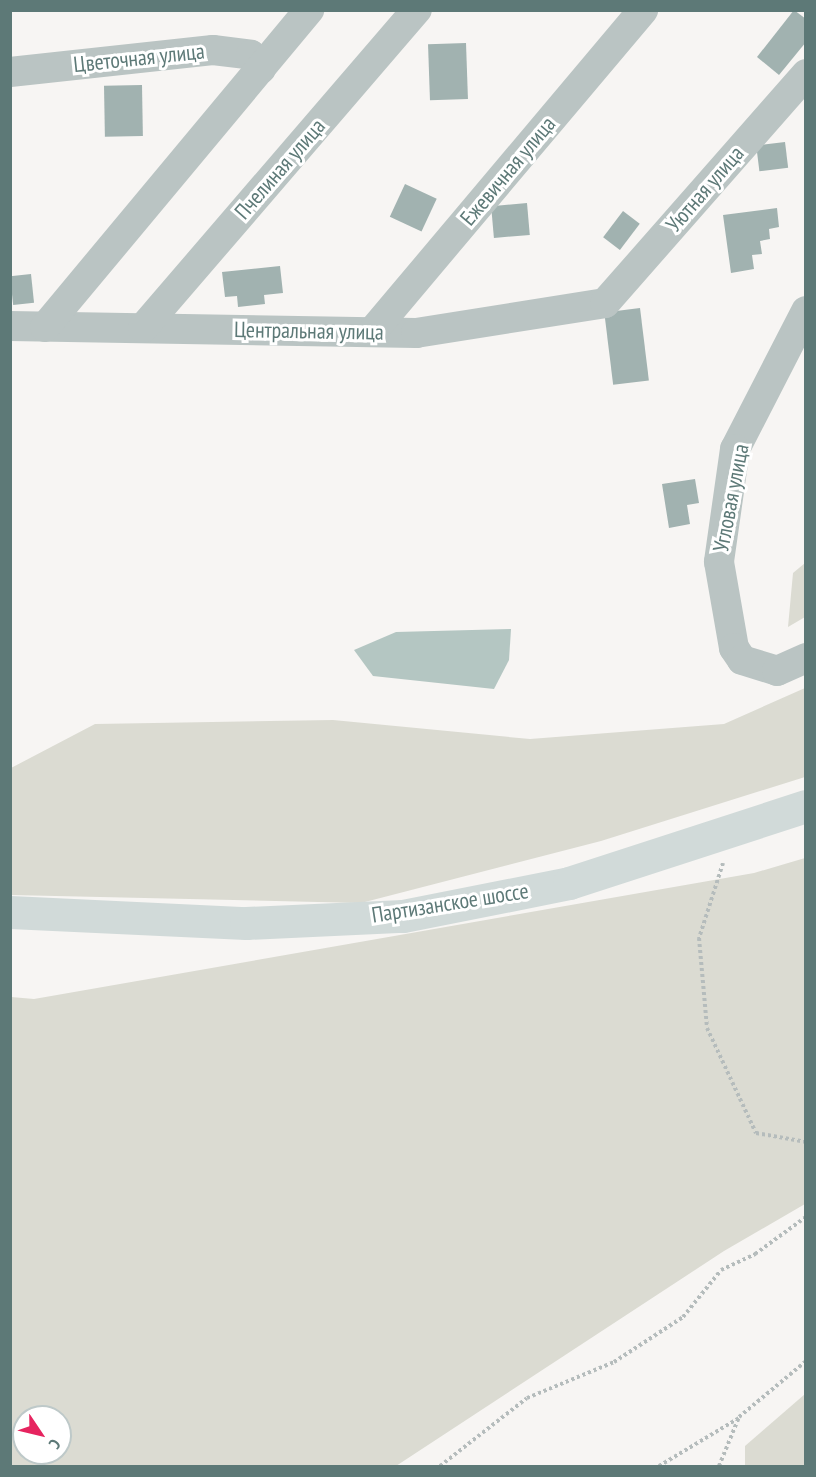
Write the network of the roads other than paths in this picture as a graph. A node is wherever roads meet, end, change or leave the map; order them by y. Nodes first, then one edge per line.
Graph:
1 (309, 10) edge
2 (417, 10) edge
3 (643, 10) edge
4 (261, 69) junction
5 (10, 72) edge
6 (806, 74) edge
7 (605, 303) joint
8 (806, 311) edge
9 (10, 326) edge
10 (45, 327) junction
11 (142, 328) junction
12 (372, 332) junction
13 (806, 658) edge
14 (806, 806) edge
15 (10, 912) edge

1 - 4 street
2 - 11 street, Пчелиная улица
3 - 12 street, Ежевичная улица
4 - 5 street, Цветочная улица
4 - 10 street
6 - 7 street, Уютная улица
7 - 12 street, Центральная улица
8 - 13 street, Угловая улица
9 - 10 street, Центральная улица
10 - 11 street, Центральная улица
11 - 12 street, Центральная улица
14 - 15 main road, Партизанское шоссе

